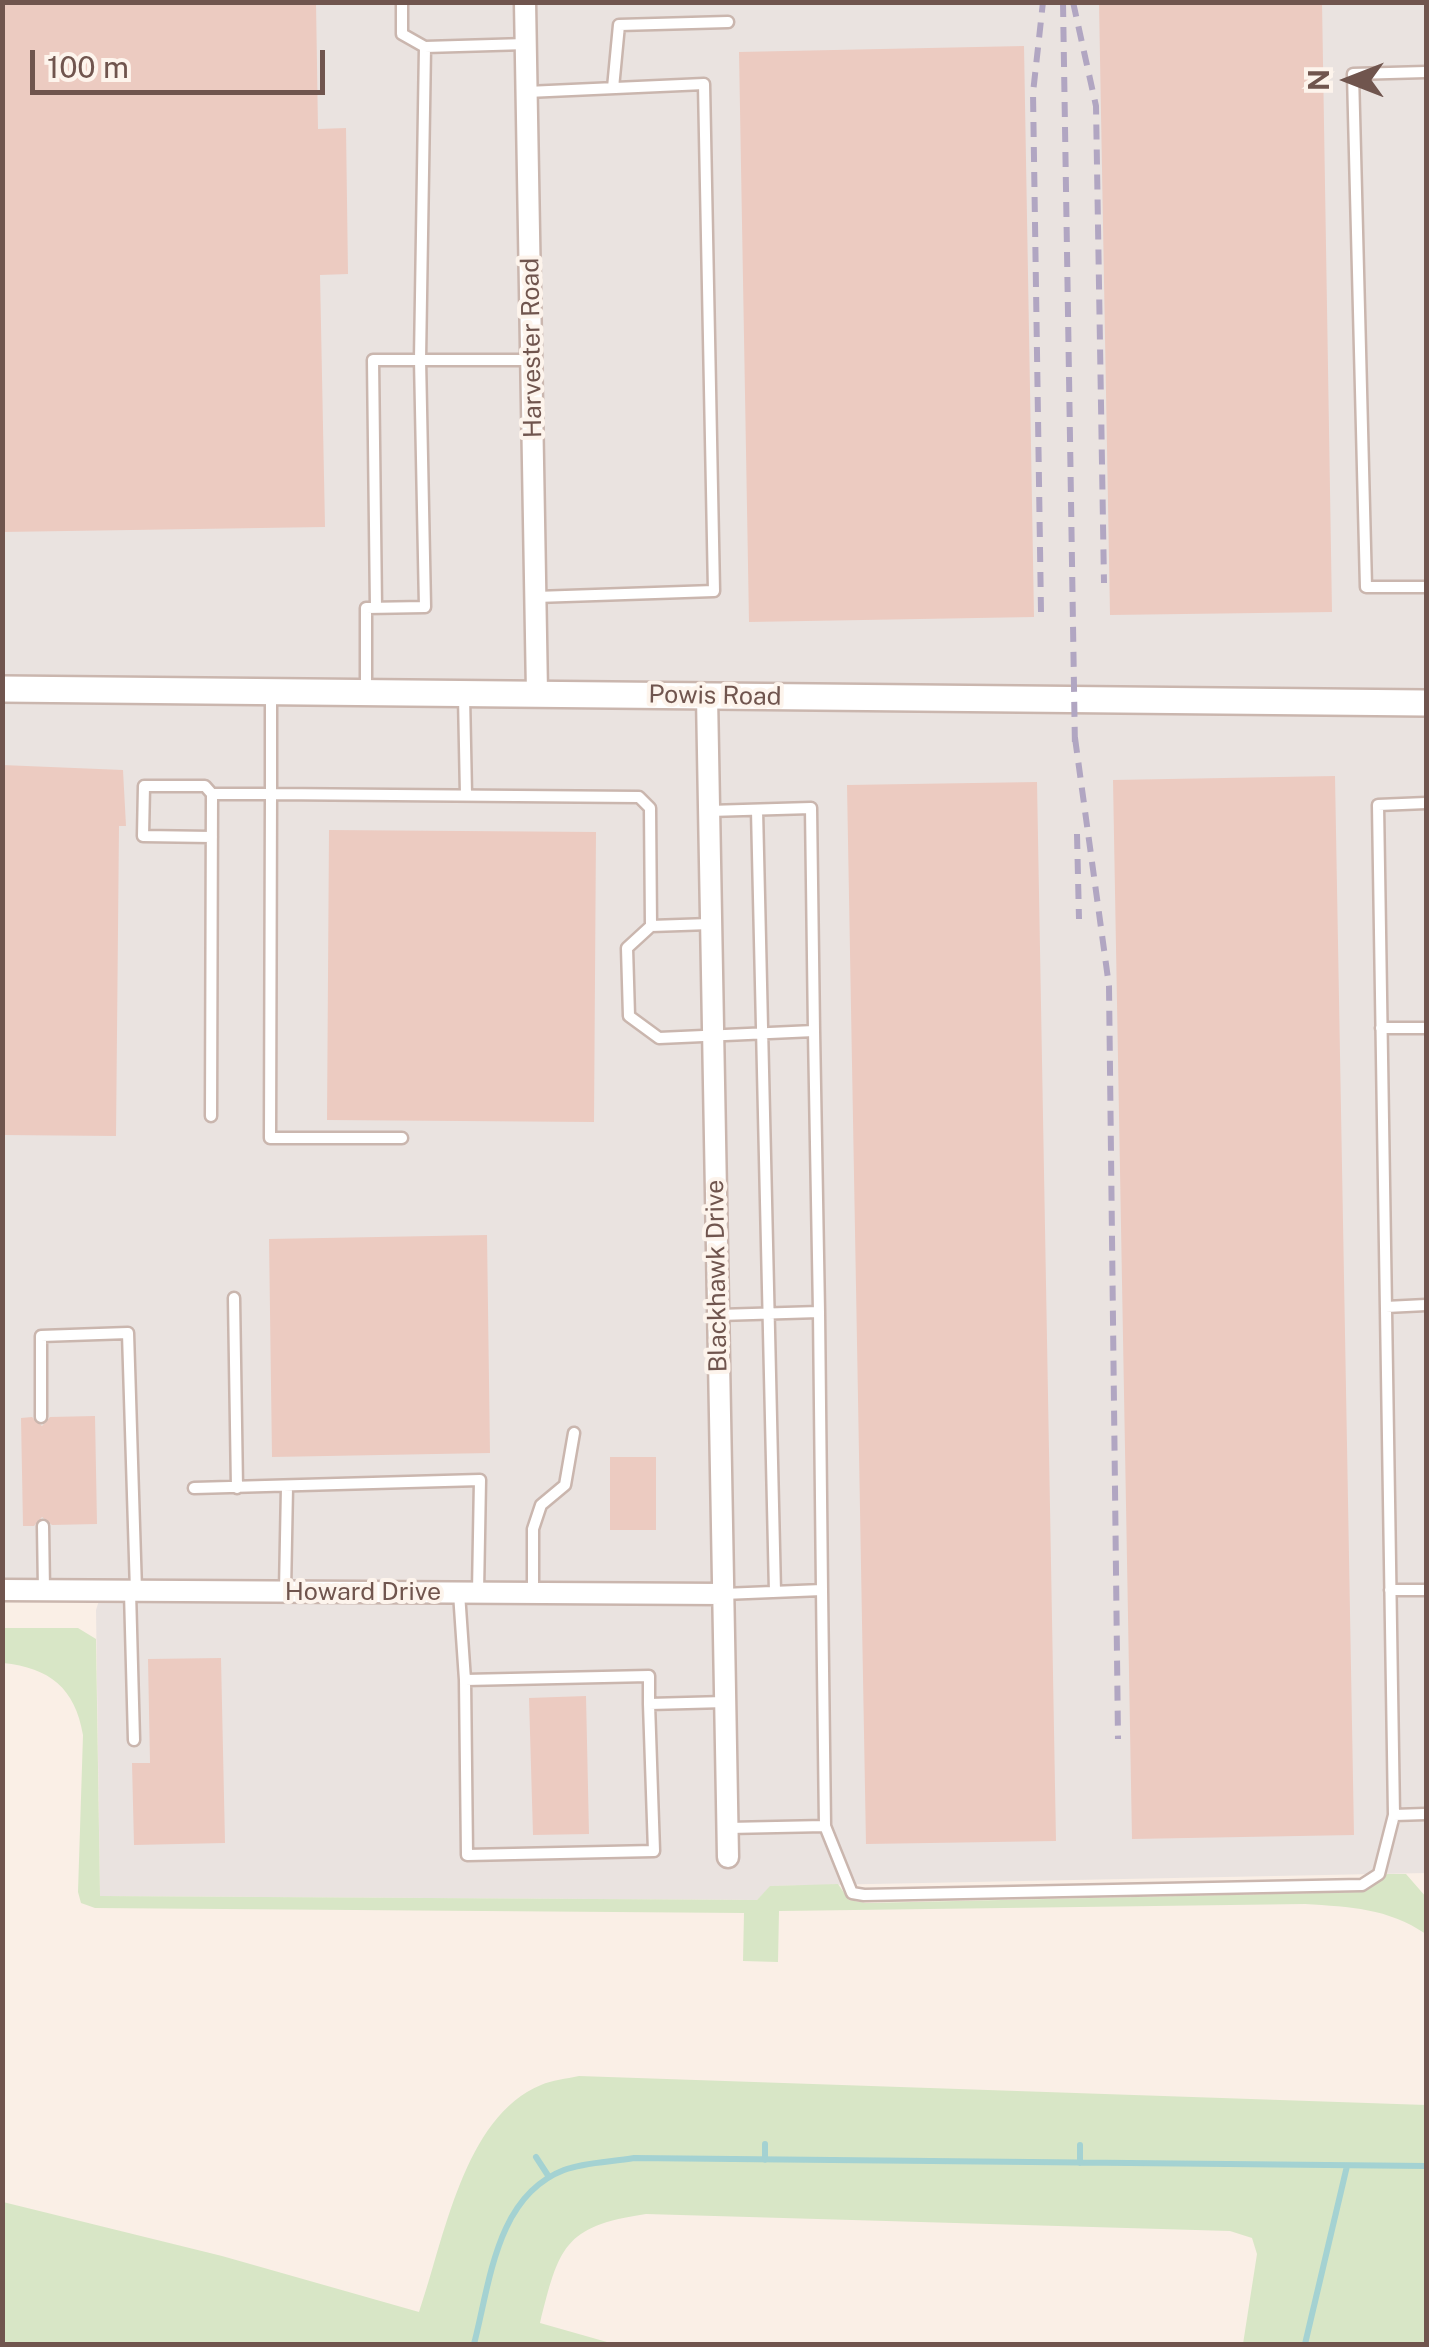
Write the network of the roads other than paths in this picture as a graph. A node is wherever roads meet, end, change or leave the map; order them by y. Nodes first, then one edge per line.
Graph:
1 (402, 2) edge
2 (526, 2) edge
3 (728, 22) dead end
4 (526, 44) junction
5 (425, 47) junction
6 (1426, 72) edge
7 (612, 88) junction
8 (527, 92) junction
9 (420, 359) junction
10 (532, 360) junction
11 (1426, 587) edge
12 (536, 597) junction
13 (376, 608) junction
14 (2, 689) edge
15 (271, 692) junction
16 (366, 692) junction
17 (464, 693) junction
18 (537, 694) junction
19 (706, 696) junction
20 (1426, 703) edge
21 (212, 794) junction
22 (271, 794) junction
23 (466, 795) junction
24 (1426, 803) edge
25 (757, 810) junction
26 (709, 812) junction
27 (212, 837) junction
28 (711, 924) junction
29 (651, 926) junction
30 (1382, 1028) junction
31 (1426, 1028) edge
32 (814, 1031) junction
33 (763, 1032) junction
34 (713, 1035) junction
35 (211, 1116) dead end
36 (402, 1138) dead end
37 (234, 1298) dead end
38 (1426, 1305) edge
39 (1386, 1307) junction
40 (819, 1312) junction
41 (772, 1314) junction
42 (718, 1315) junction
43 (41, 1417) dead end
44 (574, 1434) dead end
45 (194, 1488) dead end
46 (238, 1488) junction
47 (287, 1488) junction
48 (42, 1526) dead end
49 (2, 1590) edge
50 (44, 1590) junction
51 (822, 1590) junction
52 (1390, 1590) junction
53 (1426, 1590) edge
54 (133, 1591) junction
55 (284, 1592) junction
56 (469, 1592) junction
57 (775, 1592) junction
58 (533, 1593) junction
59 (723, 1594) junction
60 (465, 1680) junction
61 (725, 1702) junction
62 (649, 1704) junction
63 (134, 1740) dead end
64 (1426, 1814) edge
65 (1394, 1815) junction
66 (826, 1826) junction
67 (728, 1828) junction
68 (728, 1857) dead end

1 - 5 lane
2 - 4 street, Harvester Road
3 - 7 lane
4 - 5 lane
4 - 8 street, Harvester Road
5 - 9 lane
6 - 11 lane
7 - 8 lane
7 - 12 lane
8 - 10 street, Harvester Road
9 - 10 lane
9 - 13 lane
9 - 13 lane
10 - 12 street, Harvester Road
12 - 18 street, Harvester Road
13 - 16 lane
14 - 15 street, Powis Road
15 - 16 street, Powis Road
15 - 22 lane
16 - 17 street, Powis Road
17 - 18 street, Powis Road
17 - 23 lane
18 - 19 street, Powis Road
19 - 20 street, Powis Road
19 - 26 street, Blackhawk Drive
21 - 22 lane
21 - 27 lane
21 - 27 lane
22 - 23 lane
22 - 36 lane
23 - 29 lane
24 - 30 lane
25 - 26 lane
25 - 32 lane
25 - 33 lane
26 - 28 street, Blackhawk Drive
27 - 35 lane
28 - 29 lane
28 - 34 street, Blackhawk Drive
29 - 34 lane
30 - 31 lane
30 - 39 lane
32 - 33 lane
32 - 40 lane
33 - 34 lane
33 - 41 lane
34 - 42 street, Blackhawk Drive
37 - 46 lane
38 - 39 lane
39 - 52 lane
40 - 41 lane
40 - 51 lane
41 - 42 lane
41 - 57 lane
42 - 59 street, Blackhawk Drive
43 - 54 lane
44 - 58 lane
45 - 46 lane
46 - 47 lane
47 - 55 lane
47 - 56 lane
48 - 50 lane
49 - 50 street, Howard Drive
50 - 54 street, Howard Drive
51 - 57 lane
51 - 66 lane
52 - 53 lane
52 - 65 lane
54 - 55 street, Howard Drive
54 - 63 lane
55 - 56 street, Howard Drive
56 - 58 street, Howard Drive
56 - 60 lane
57 - 59 lane
58 - 59 street, Howard Drive
59 - 61 street, Blackhawk Drive
60 - 62 lane
60 - 62 lane
61 - 62 lane
61 - 67 street, Blackhawk Drive
64 - 65 lane
65 - 66 lane
66 - 67 lane
67 - 68 street, Blackhawk Drive

